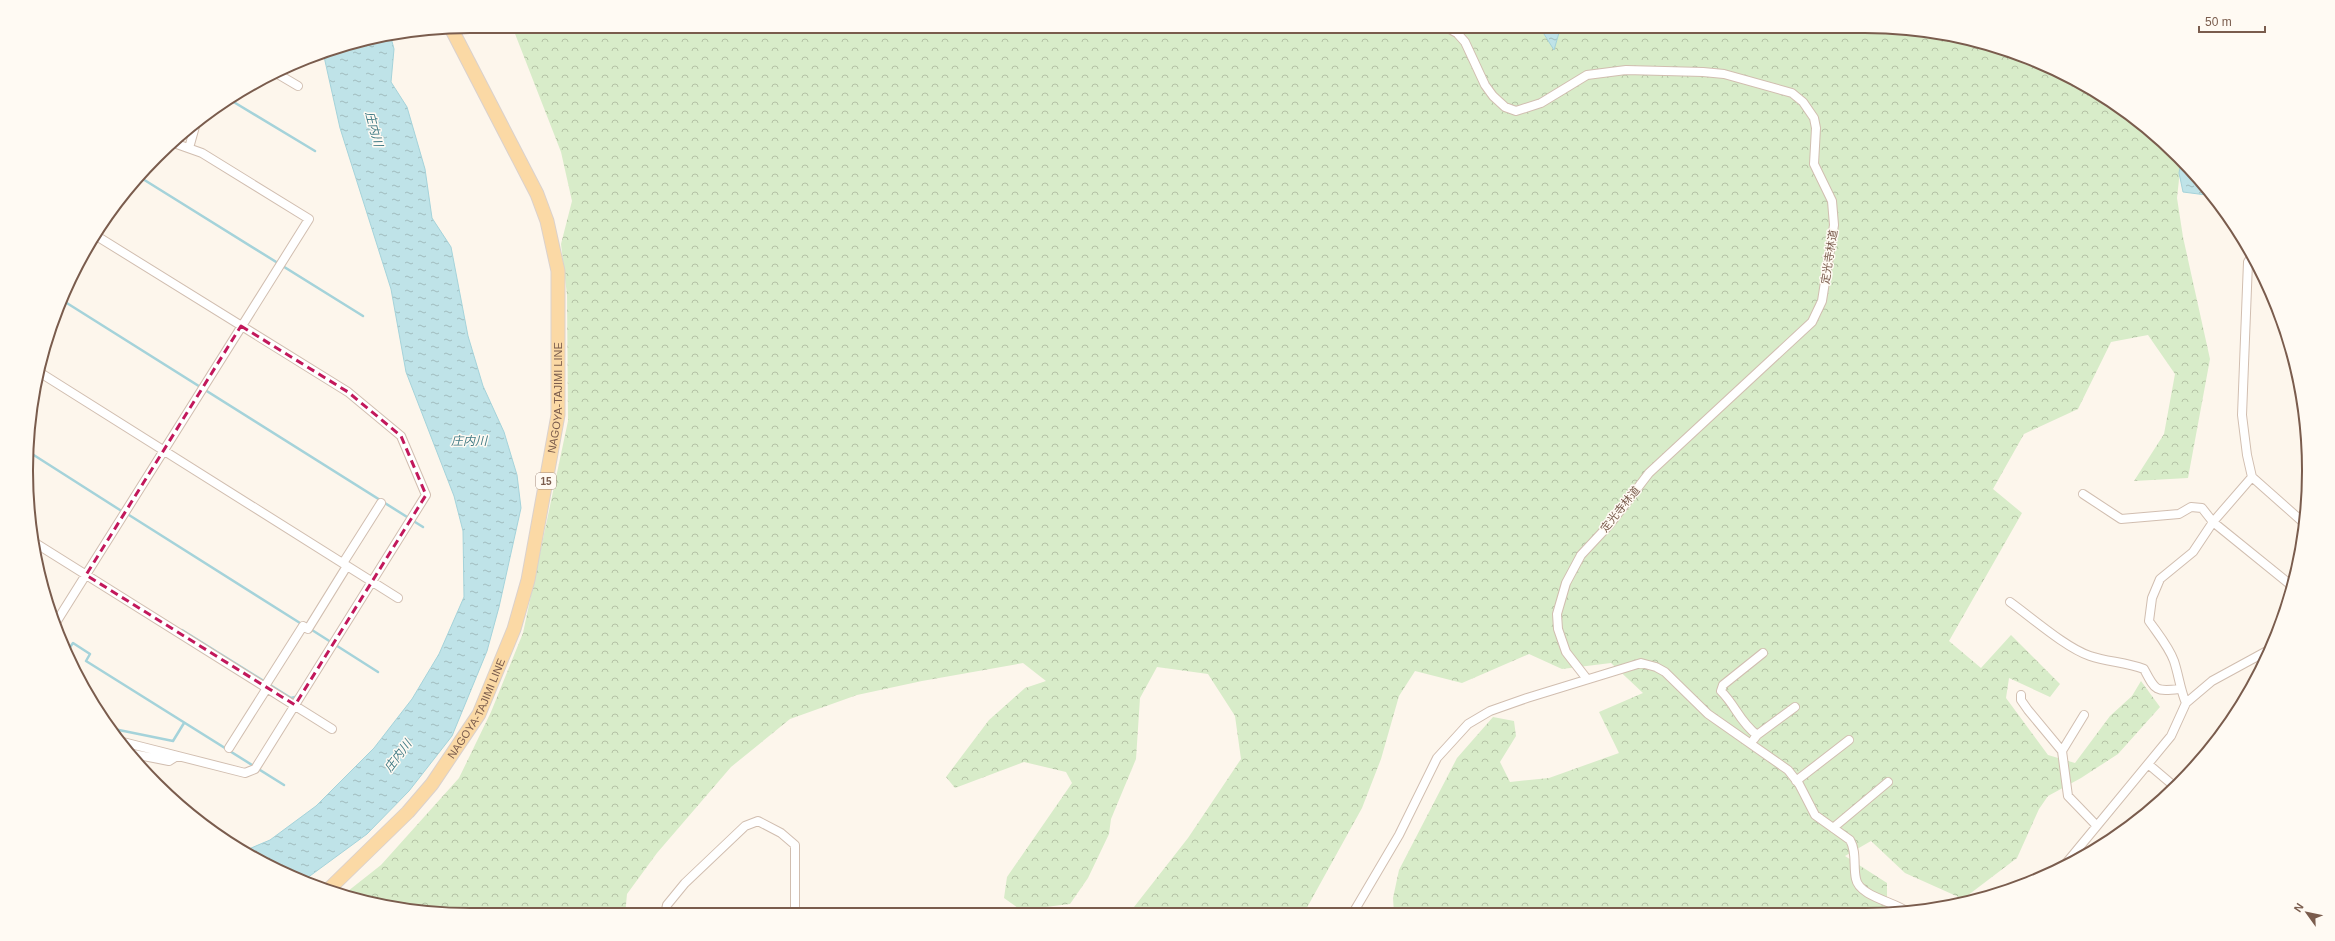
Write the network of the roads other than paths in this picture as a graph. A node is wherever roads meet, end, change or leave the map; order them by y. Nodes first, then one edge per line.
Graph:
1 (1457, 33) edge
2 (454, 34) edge
3 (281, 76) edge
4 (298, 86) dead end
5 (193, 132) edge
6 (179, 145) edge
7 (189, 148) junction
8 (101, 238) edge
9 (2248, 262) edge
10 (241, 326) junction
11 (44, 375) edge
12 (163, 450) junction
13 (2252, 477) junction
14 (2084, 494) dead end
15 (381, 503) dead end
16 (2299, 519) edge
17 (2213, 522) junction
18 (40, 546) edge
19 (345, 565) junction
20 (86, 575) junction
21 (372, 582) junction
22 (2287, 582) edge
23 (398, 598) dead end
24 (2010, 602) dead end
25 (59, 618) edge
26 (1763, 653) dead end
27 (2262, 654) edge
28 (1587, 679) junction
29 (266, 687) junction
30 (2179, 689) junction
31 (2021, 695) dead end
32 (2186, 703) junction
33 (295, 705) junction
34 (1795, 707) dead end
35 (2084, 716) dead end
36 (332, 729) dead end
37 (1757, 735) junction
38 (1849, 740) dead end
39 (129, 743) edge
40 (1752, 744) junction
41 (229, 748) dead end
42 (2062, 751) junction
43 (139, 755) edge
44 (177, 756) junction
45 (2148, 764) junction
46 (1796, 781) junction
47 (1888, 782) dead end
48 (2171, 783) edge
49 (2096, 825) junction
50 (1833, 828) junction
51 (2073, 855) edge
52 (332, 886) edge
53 (1899, 906) edge
54 (666, 908) edge
55 (795, 908) edge
56 (1356, 908) edge

1 - 28 street, 定光寺林道
2 - 52 main road, NAGOYA-TAJIMI LINE / 15
3 - 4 street
5 - 7 street
6 - 7 street
7 - 10 street
8 - 10 street
9 - 13 street
10 - 12 street
10 - 21 street
11 - 12 street
12 - 19 street
12 - 20 street
13 - 16 street
13 - 17 street
14 - 17 street
15 - 19 street
17 - 22 street
17 - 30 street
18 - 20 street
19 - 21 street
19 - 29 street
20 - 25 street
20 - 29 street
21 - 23 street
21 - 33 street
24 - 30 street
26 - 37 street
27 - 32 street
28 - 40 street
28 - 56 street
29 - 33 street
29 - 41 street
30 - 32 street
31 - 42 street
32 - 45 street
33 - 36 street
33 - 44 street
34 - 37 street
35 - 42 street
37 - 40 street
38 - 46 street
39 - 44 street
40 - 46 street
42 - 49 street
43 - 44 street
45 - 48 street
45 - 49 street
46 - 50 street
47 - 50 street
49 - 51 street
50 - 53 street
54 - 55 street

